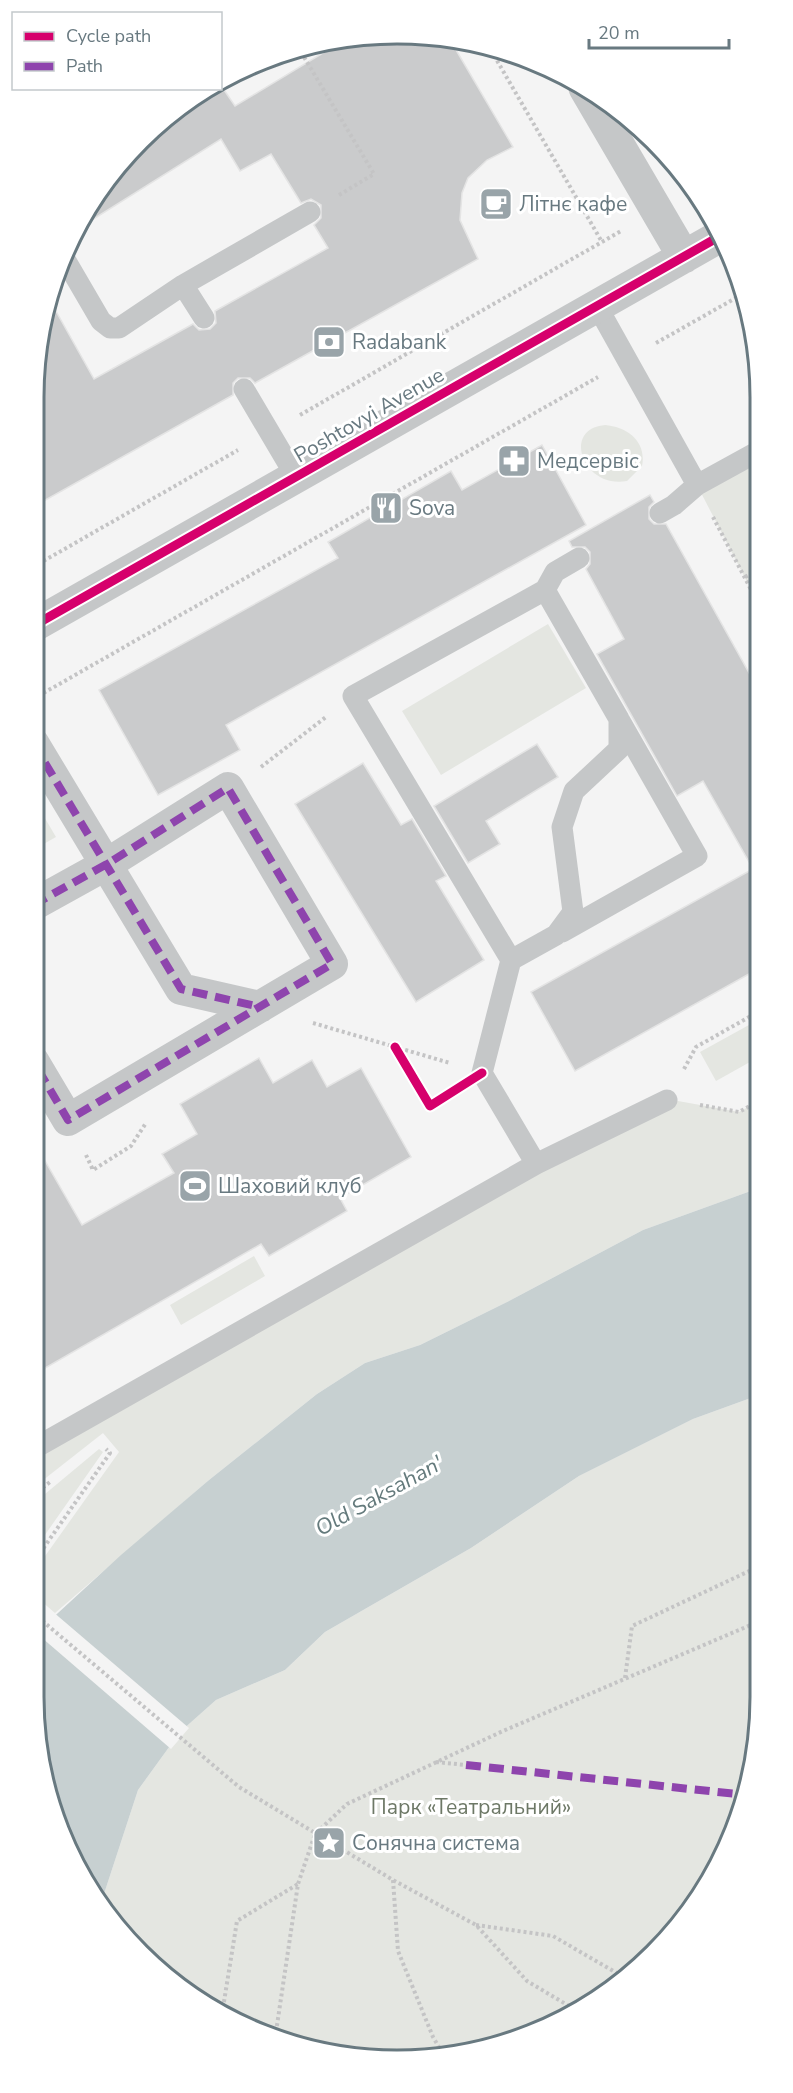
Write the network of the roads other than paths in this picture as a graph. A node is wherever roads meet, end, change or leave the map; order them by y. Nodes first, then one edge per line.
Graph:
1 (594, 104) edge
2 (310, 212) road end
3 (713, 240) edge
4 (684, 257) junction
5 (68, 265) edge
6 (183, 285) junction
7 (597, 306) junction
8 (204, 318) dead end
9 (244, 389) dead end
10 (750, 456) edge
11 (296, 477) junction
12 (697, 485) junction
13 (660, 513) dead end
14 (579, 558) dead end
15 (545, 590) junction
16 (44, 620) edge
17 (619, 719) junction
18 (44, 761) edge
19 (107, 864) junction
20 (44, 899) edge
21 (556, 935) junction
22 (511, 960) junction
23 (260, 1007) junction
24 (44, 1080) edge
25 (667, 1100) dead end
26 (536, 1164) junction
27 (44, 1443) edge

1 - 4 street
2 - 6 lane
3 - 4 street, Poshtovyi Avenue
4 - 7 street, Poshtovyi Avenue
5 - 6 lane
6 - 8 lane
7 - 11 street, Poshtovyi Avenue
7 - 12 lane
9 - 11 lane
10 - 12 lane
11 - 16 street, Poshtovyi Avenue
12 - 13 lane
14 - 15 lane
15 - 17 lane
15 - 22 lane
17 - 21 lane
17 - 21 lane
18 - 19 street
19 - 20 street
19 - 23 street
19 - 23 street
21 - 22 lane
22 - 26 lane
23 - 24 street
25 - 26 lane
26 - 27 lane

